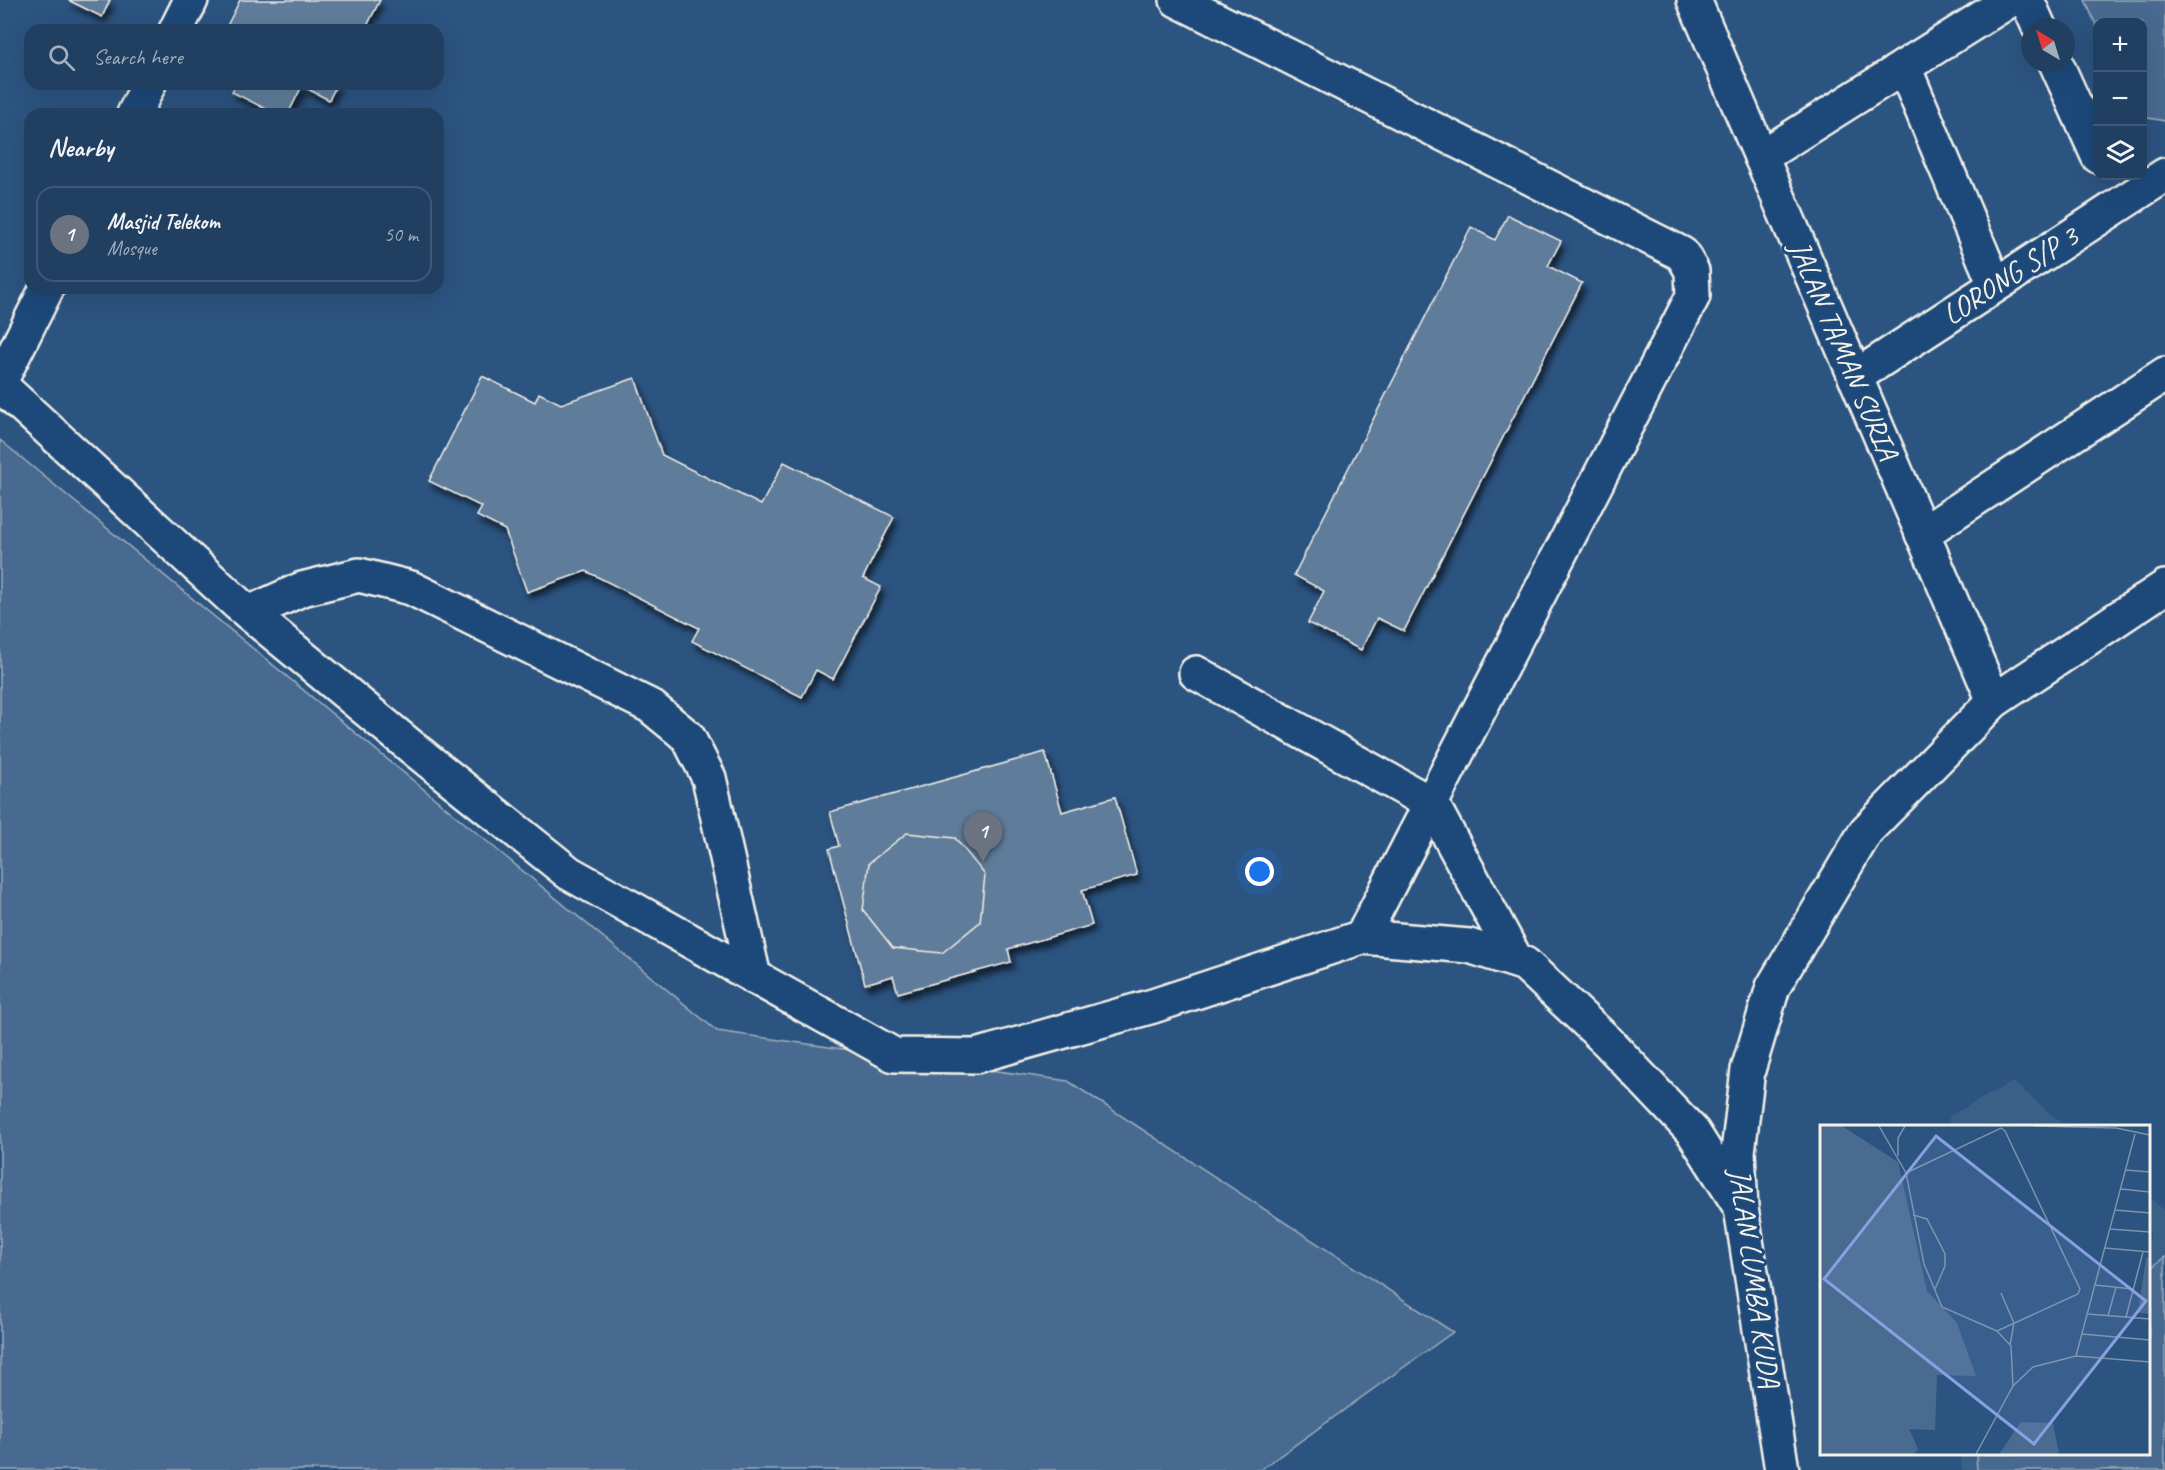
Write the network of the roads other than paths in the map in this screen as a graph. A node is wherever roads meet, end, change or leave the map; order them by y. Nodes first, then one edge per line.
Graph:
1 (191, 0) edge
2 (1177, 0) edge
3 (1694, 0) edge
4 (2010, 0) edge
5 (2027, 0) edge
6 (2035, 18) edge
7 (179, 24) edge
8 (1904, 67) junction
9 (2060, 72) edge
10 (146, 90) edge
11 (137, 108) edge
12 (2093, 147) edge
13 (1761, 157) junction
14 (2165, 174) edge
15 (2113, 190) edge
16 (1995, 285) junction
17 (44, 294) edge
18 (2165, 374) edge
19 (1855, 377) junction
20 (0, 383) edge
21 (1922, 534) junction
22 (2165, 587) edge
23 (249, 613) junction
24 (1196, 674) dead end
25 (1994, 701) junction
26 (1432, 804) junction
27 (1362, 937) junction
28 (1516, 960) junction
29 (754, 977) junction
30 (1741, 1208) junction
31 (1782, 1470) edge

1 - 7 street
2 - 26 street
3 - 13 street, JALAN TAMAN SURIA
4 - 8 street
5 - 6 street
8 - 13 street
8 - 16 street
9 - 12 street
10 - 11 street
13 - 19 street, JALAN TAMAN SURIA
14 - 15 street, LORONG S/P 3
15 - 16 street, LORONG S/P 3
16 - 19 street, LORONG S/P 3
17 - 20 street
18 - 21 street
19 - 21 street, JALAN TAMAN SURIA
20 - 23 street
21 - 25 street, JALAN TAMAN SURIA
22 - 25 street, JALAN LUMBA KUDA
23 - 29 street
23 - 29 street
24 - 26 street
25 - 30 street, JALAN LUMBA KUDA
26 - 27 street
26 - 28 street
27 - 28 street
27 - 29 street
28 - 30 street
30 - 31 street, JALAN LUMBA KUDA

